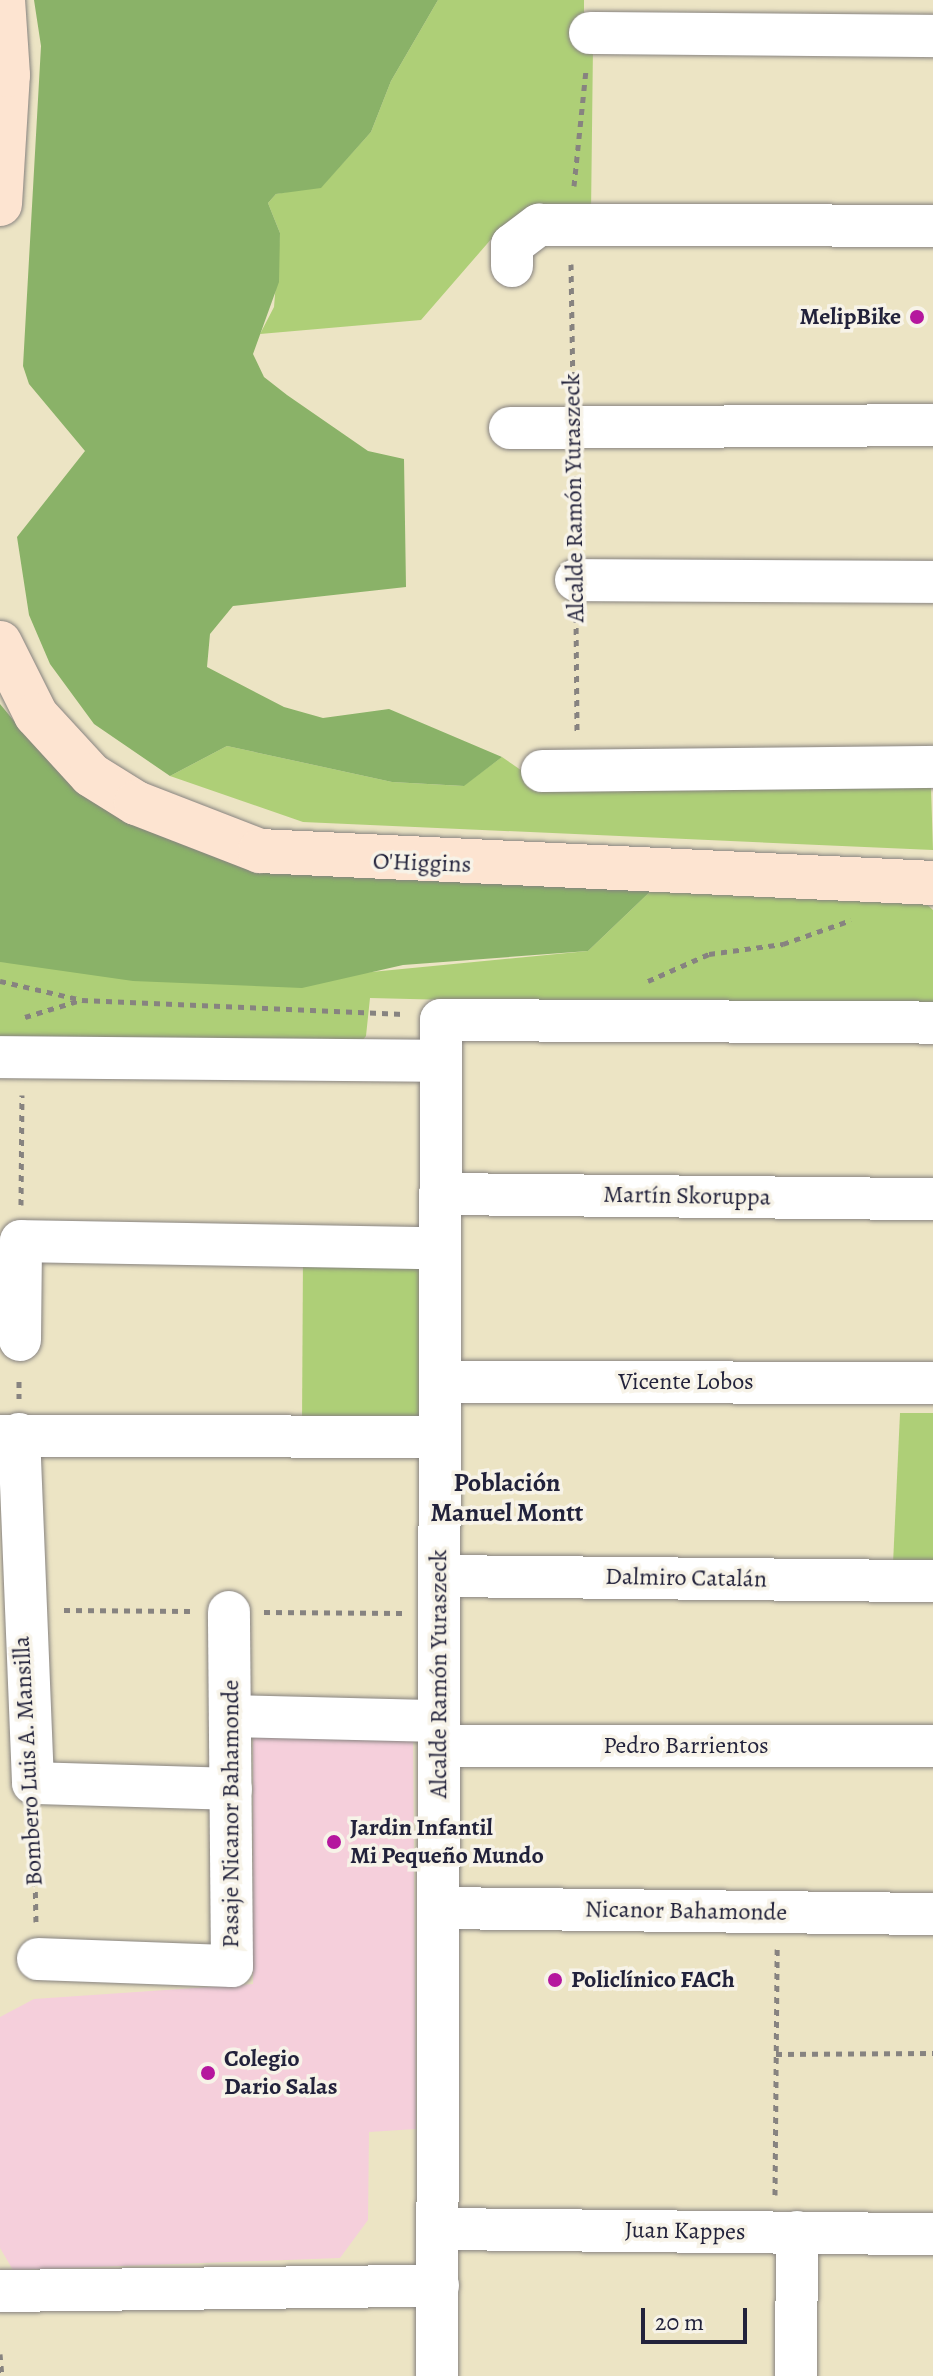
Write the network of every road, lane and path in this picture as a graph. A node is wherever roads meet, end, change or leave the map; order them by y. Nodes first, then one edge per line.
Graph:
1 (3, 0) edge
2 (590, 33) joint
3 (933, 36) edge
4 (0, 204) edge
5 (570, 226) junction
6 (933, 226) edge
7 (512, 266) dead end
8 (933, 425) edge
9 (510, 428) dead end
10 (574, 428) junction
11 (576, 580) junction
12 (933, 582) edge
13 (0, 643) edge
14 (933, 767) edge
15 (560, 771) joint
16 (933, 883) edge
17 (864, 914) dead end
18 (0, 981) edge
19 (635, 984) dead end
20 (82, 1000) junction
21 (441, 1020) junction
22 (933, 1023) edge
23 (11, 1046) edge
24 (440, 1061) junction
25 (440, 1194) junction
26 (933, 1199) edge
27 (21, 1241) junction
28 (440, 1248) junction
29 (20, 1340) joint
30 (440, 1382) junction
31 (933, 1383) edge
32 (9, 1435) edge
33 (440, 1437) junction
34 (439, 1576) junction
35 (933, 1581) edge
36 (10, 1609) edge
37 (229, 1612) dead end
38 (230, 1716) junction
39 (439, 1733) junction
40 (933, 1746) edge
41 (33, 1783) junction
42 (231, 1789) junction
43 (439, 1908) junction
44 (778, 1912) junction
45 (933, 1914) edge
46 (37, 1947) joint
47 (933, 2053) edge
48 (776, 2054) junction
49 (438, 2229) junction
50 (786, 2232) junction
51 (933, 2234) edge
52 (438, 2286) junction
53 (0, 2291) edge
54 (0, 2354) edge
55 (2, 2376) edge
56 (437, 2376) edge
57 (796, 2376) edge

1 - 4 main road
2 - 3 street
2 - 5 path, Alcalde Ramón Yuraszeck
5 - 6 street
5 - 7 street
5 - 10 path, Alcalde Ramón Yuraszeck
8 - 10 street
9 - 10 street
10 - 11 path, Alcalde Ramón Yuraszeck
11 - 12 street
11 - 15 path, Alcalde Ramón Yuraszeck
13 - 16 main road, O'Higgins
14 - 15 street
17 - 19 path
18 - 20 path
20 - 21 path
20 - 23 path
21 - 22 street
21 - 24 street, Alcalde Ramón Yuraszeck
23 - 24 street
23 - 27 path
24 - 25 street, Alcalde Ramón Yuraszeck
25 - 26 street, Martín Skoruppa
25 - 28 street, Alcalde Ramón Yuraszeck
27 - 28 street
27 - 29 street
28 - 30 street, Alcalde Ramón Yuraszeck
29 - 32 path
30 - 31 street, Vicente Lobos
30 - 33 street, Alcalde Ramón Yuraszeck
32 - 33 street
32 - 36 street, Bombero Luis A. Mansilla
33 - 34 street, Alcalde Ramón Yuraszeck
34 - 35 street, Dalmiro Catalán
34 - 39 street, Alcalde Ramón Yuraszeck
36 - 41 street, Bombero Luis A. Mansilla
37 - 38 street, Pasaje Nicanor Bahamonde
38 - 39 street, Pedro Barrientos
38 - 42 street, Pasaje Nicanor Bahamonde
39 - 40 street, Pedro Barrientos
39 - 43 street, Alcalde Ramón Yuraszeck
41 - 42 street
41 - 46 path, Bombero Luis A. Mansilla
42 - 46 street, Pasaje Nicanor Bahamonde
43 - 44 street, Nicanor Bahamonde
43 - 49 street, Alcalde Ramón Yuraszeck
44 - 45 street, Nicanor Bahamonde
44 - 48 path
47 - 48 path
48 - 50 path
49 - 50 street, Juan Kappes
49 - 52 street, Alcalde Ramón Yuraszeck
50 - 51 street, Juan Kappes
50 - 57 street
52 - 53 street
52 - 56 street, Alcalde Ramón Yuraszeck
54 - 55 path

